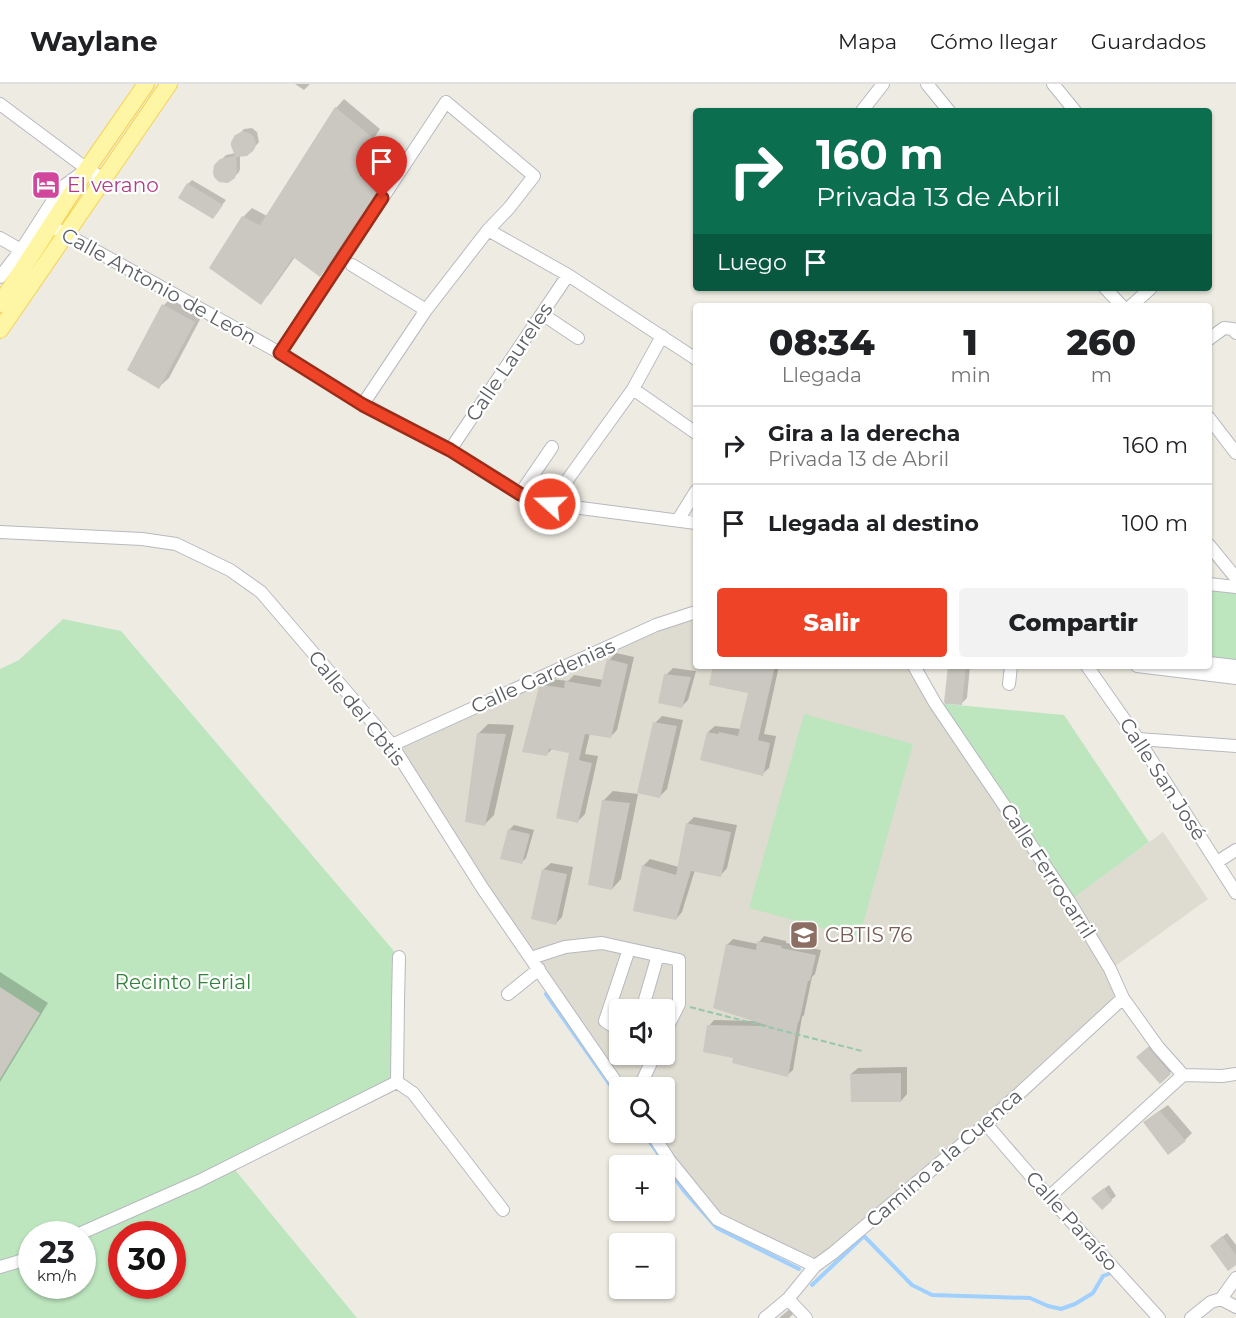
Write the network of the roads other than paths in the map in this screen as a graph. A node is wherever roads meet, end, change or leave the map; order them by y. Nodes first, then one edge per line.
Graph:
1 (146, 84) edge
2 (169, 84) edge
3 (883, 84) edge
4 (927, 84) edge
5 (1053, 84) edge
6 (0, 104) edge
7 (864, 108) edge
8 (947, 108) edge
9 (1073, 108) edge
10 (87, 169) junction
11 (104, 179) junction
12 (51, 226) junction
13 (488, 230) junction
14 (66, 235) junction
15 (0, 238) edge
16 (21, 250) junction
17 (352, 265) dead end
18 (568, 275) junction
19 (0, 277) edge
20 (1108, 291) edge
21 (1148, 291) edge
22 (1119, 303) edge
23 (1134, 303) edge
24 (0, 304) edge
25 (426, 310) junction
26 (542, 314) junction
27 (0, 330) edge
28 (1236, 333) edge
29 (662, 336) junction
30 (1212, 337) edge
31 (578, 338) dead end
32 (280, 353) junction
33 (693, 357) edge
34 (633, 389) junction
35 (363, 405) junction
36 (1212, 422) edge
37 (693, 431) edge
38 (552, 447) dead end
39 (450, 450) junction
40 (1236, 453) edge
41 (520, 494) junction
42 (693, 495) edge
43 (550, 504) junction
44 (678, 520) junction
45 (693, 522) edge
46 (0, 532) edge
47 (1212, 549) edge
48 (1236, 578) edge
49 (1212, 584) edge
50 (1236, 587) edge
51 (693, 613) edge
52 (1212, 663) edge
53 (1236, 666) edge
54 (916, 669) edge
55 (1011, 669) edge
56 (1089, 669) edge
57 (1162, 669) edge
58 (1236, 678) edge
59 (1009, 684) dead end
60 (1138, 739) junction
61 (392, 745) junction
62 (1236, 746) edge
63 (1236, 850) edge
64 (1217, 862) junction
65 (1236, 893) edge
66 (629, 949) junction
67 (658, 955) junction
68 (399, 957) dead end
69 (531, 958) junction
70 (539, 969) junction
71 (508, 994) dead end
72 (1123, 998) junction
73 (612, 999) edge
74 (645, 999) edge
75 (609, 1009) edge
76 (675, 1012) edge
77 (609, 1024) edge
78 (1236, 1074) edge
79 (1183, 1075) junction
80 (613, 1077) edge
81 (397, 1082) junction
82 (986, 1124) junction
83 (658, 1143) edge
84 (1049, 1197) junction
85 (503, 1210) dead end
86 (96, 1227) edge
87 (18, 1262) edge
88 (815, 1266) junction
89 (0, 1267) edge
90 (1236, 1278) edge
91 (788, 1299) junction
92 (1221, 1299) junction
93 (1236, 1307) edge
94 (765, 1318) edge
95 (806, 1318) edge
96 (1159, 1318) edge
97 (1191, 1318) edge

1 - 10 main road
2 - 11 main road
3 - 7 street
4 - 8 street
5 - 9 street
6 - 10 street
10 - 11 street
10 - 12 main road
10 - 16 street
11 - 14 main road
12 - 14 street, Calle Antonio de León
12 - 24 main road
13 - 18 street
13 - 25 street
13 - 32 street
14 - 27 main road
14 - 32 street, Calle Antonio de León
15 - 16 street
16 - 19 street
17 - 25 street
18 - 26 street, Calle Laureles
18 - 29 street
20 - 22 street
21 - 23 street
25 - 35 street
26 - 31 street
26 - 39 street, Calle Laureles
28 - 30 street
29 - 33 street
29 - 34 street
32 - 35 street, Calle Antonio de León
34 - 37 street
34 - 43 street
35 - 39 street, Calle Antonio de León
36 - 40 street
38 - 41 street
39 - 41 street, Calle Antonio de León
41 - 43 street, Calle Antonio de León
42 - 44 street
43 - 44 street, Calle Antonio de León
44 - 45 street, Calle Antonio de León
46 - 61 street, Calle del Cbtis
47 - 48 street
49 - 50 street
51 - 61 street, Calle Gardenias
52 - 53 street
54 - 72 street, Calle Ferrocarril
55 - 59 street
56 - 60 street, Calle San José
57 - 58 street
60 - 62 street
60 - 64 street, Calle San José
61 - 69 street, Calle del Cbtis
63 - 64 street
64 - 65 street, Calle San José
66 - 67 street
66 - 69 street
66 - 73 street
67 - 74 street
67 - 76 street
68 - 81 street
69 - 70 street, Calle del Cbtis
70 - 71 street
70 - 80 street, Calle del Cbtis
72 - 79 street, Calle Ferrocarril
72 - 82 street, Camino a la Cuenca
75 - 77 street
78 - 79 street
79 - 84 street
81 - 85 street
81 - 86 street
82 - 84 street, Calle Paraíso
82 - 88 street, Camino a la Cuenca
83 - 88 street
84 - 96 street, Calle Paraíso
87 - 89 street
88 - 91 street, Camino a la Cuenca
90 - 92 street
91 - 94 street, Camino a la Cuenca
91 - 95 street
92 - 93 street
92 - 97 street

